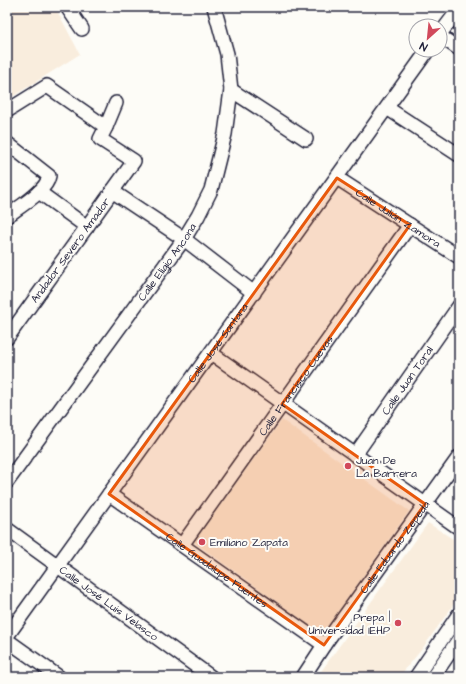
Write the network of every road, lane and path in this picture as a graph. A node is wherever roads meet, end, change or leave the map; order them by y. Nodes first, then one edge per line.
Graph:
1 (67, 7) edge
2 (214, 7) edge
3 (459, 9) edge
4 (448, 24) edge
5 (82, 29) dead end
6 (448, 41) edge
7 (459, 49) edge
8 (422, 58) edge
9 (231, 90) junction
10 (116, 103) dead end
11 (387, 108) junction
12 (7, 111) edge
13 (106, 127) junction
14 (306, 139) dead end
15 (7, 143) edge
16 (459, 155) edge
17 (337, 178) junction
18 (112, 191) junction
19 (39, 192) junction
20 (7, 216) edge
21 (410, 225) junction
22 (87, 227) junction
23 (184, 239) junction
24 (459, 257) edge
25 (254, 293) junction
26 (459, 306) edge
27 (7, 338) edge
28 (211, 354) junction
29 (282, 404) junction
30 (355, 455) junction
31 (459, 457) edge
32 (7, 482) edge
33 (110, 494) junction
34 (425, 504) junction
35 (459, 528) edge
36 (7, 529) edge
37 (182, 545) junction
38 (58, 566) junction
39 (459, 614) edge
40 (7, 636) edge
41 (459, 639) edge
42 (7, 640) edge
43 (324, 645) junction
44 (59, 677) edge
45 (211, 677) edge
46 (303, 677) edge
47 (416, 677) edge
48 (433, 677) edge

1 - 5 street
2 - 9 street, Calle Eligio Ancona
3 - 4 street
6 - 7 street
8 - 11 street, Calle José Santana
9 - 14 street
9 - 23 street, Calle Eligio Ancona
10 - 13 street
11 - 16 street
11 - 17 street, Calle José Santana
12 - 13 street
13 - 18 street, Andador Severo Amador
15 - 19 street
17 - 21 street, Calle Julián Zamora
17 - 25 street, Calle José Santana
18 - 22 street, Andador Severo Amador
18 - 23 street
19 - 20 street
19 - 22 street
21 - 24 street, Calle Julián Zamora
21 - 29 street, Calle Francisco Cuevas
22 - 27 street, Andador Severo Amador
23 - 25 street
23 - 32 street, Calle Eligio Ancona
25 - 28 street, Calle José Santana
26 - 30 street, Calle Juan Toral
28 - 29 street
28 - 33 street, Calle José Santana
29 - 30 street
29 - 37 street, Calle Francisco Cuevas
30 - 34 street
31 - 34 street, Calle Eduardo Zepeda
33 - 37 street, Calle Guadalupe Fuentes
33 - 38 street, Calle José Santana
34 - 35 street
34 - 43 street, Calle Eduardo Zepeda
36 - 38 street, Calle José Luis Velasco
37 - 43 street, Calle Guadalupe Fuentes
38 - 40 street, Calle José Santana
38 - 45 street, Calle José Luis Velasco
39 - 47 street
41 - 48 street
42 - 44 street
43 - 46 street, Calle Eduardo Zepeda

